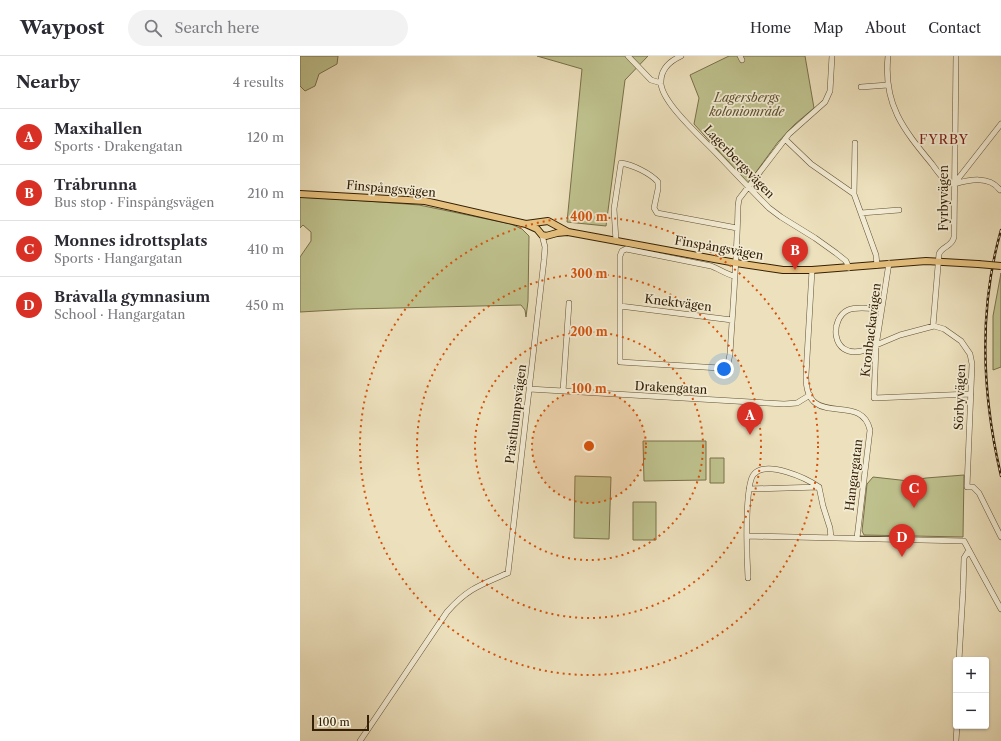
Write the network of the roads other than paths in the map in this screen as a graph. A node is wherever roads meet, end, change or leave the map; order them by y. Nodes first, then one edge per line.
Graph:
1 (628, 56) edge
2 (681, 56) edge
3 (832, 56) edge
4 (888, 56) edge
5 (956, 56) edge
6 (661, 83) junction
7 (888, 84) junction
8 (861, 87) dead end
9 (1001, 124) edge
10 (784, 139) junction
11 (855, 142) dead end
12 (954, 184) junction
13 (748, 186) junction
14 (1000, 190) edge
15 (300, 194) edge
16 (854, 194) junction
17 (898, 210) dead end
18 (861, 213) junction
19 (542, 223) junction
20 (526, 224) junction
21 (553, 225) junction
22 (737, 228) junction
23 (568, 232) junction
24 (541, 233) junction
25 (551, 235) junction
26 (616, 241) junction
27 (545, 247) junction
28 (938, 261) junction
29 (736, 263) junction
30 (889, 264) junction
31 (1001, 264) edge
32 (877, 265) junction
33 (849, 268) junction
34 (812, 270) junction
35 (734, 276) junction
36 (569, 303) dead end
37 (620, 306) junction
38 (882, 309) junction
39 (732, 320) junction
40 (933, 326) junction
41 (876, 346) junction
42 (529, 389) junction
43 (563, 391) junction
44 (971, 394) junction
45 (810, 395) junction
46 (819, 487) junction
47 (749, 489) junction
48 (747, 536) junction
49 (1001, 536) edge
50 (831, 538) junction
51 (857, 538) junction
52 (969, 550) junction
53 (748, 578) dead end
54 (1001, 609) edge
55 (959, 657) edge
56 (957, 729) edge
57 (360, 741) edge
58 (956, 741) edge

1 - 6 street
2 - 6 street
3 - 10 street
4 - 7 street
5 - 12 street, Fyrbyvägen
6 - 13 street, Lagerbergsvägen
7 - 8 street
7 - 12 street
9 - 12 street
10 - 13 street
10 - 16 street
11 - 16 street
12 - 14 street
12 - 28 street, Fyrbyvägen
13 - 22 street
13 - 33 street, Lagerbergsvägen
15 - 20 main road, Finspångsvägen
16 - 18 street
17 - 18 street
18 - 32 street
19 - 20 main road, Finspångsvägen
19 - 21 main road, Finspångsvägen
19 - 24 main road
20 - 24 main road, Finspångsvägen
21 - 23 main road, Finspångsvägen
21 - 25 main road
22 - 26 street
22 - 29 street
23 - 25 main road, Finspångsvägen
23 - 26 main road, Finspångsvägen
24 - 25 main road, Finspångsvägen
24 - 27 street, Prästhumpsvägen
25 - 27 street, Prästhumpsvägen
26 - 29 main road, Finspångsvägen
27 - 42 street, Prästhumpsvägen
28 - 30 main road, Finspångsvägen
28 - 31 main road, Finspångsvägen, bridge
28 - 40 street
29 - 34 main road, Finspångsvägen
29 - 35 street
30 - 32 main road, Finspångsvägen
30 - 38 street, Kronbackavägen
32 - 33 main road, Finspångsvägen
33 - 34 main road, Finspångsvägen
34 - 45 street
35 - 37 street
35 - 39 street
36 - 43 street
37 - 39 street, Knektvägen
37 - 39 street
38 - 41 street, Kronbackavägen
38 - 41 street
40 - 41 street
40 - 44 street, Sörbyvägen
41 - 44 street, Kronbackavägen
42 - 43 street, Drakengatan
42 - 57 street, Prästhumpsvägen
43 - 45 street, Drakengatan
44 - 49 street, Sörbyvägen
45 - 51 street, Hangargatan
46 - 47 street
46 - 47 street
46 - 50 street
47 - 48 street
48 - 50 street
48 - 53 street
50 - 51 street
51 - 52 street
52 - 54 street
52 - 55 street
56 - 58 street

